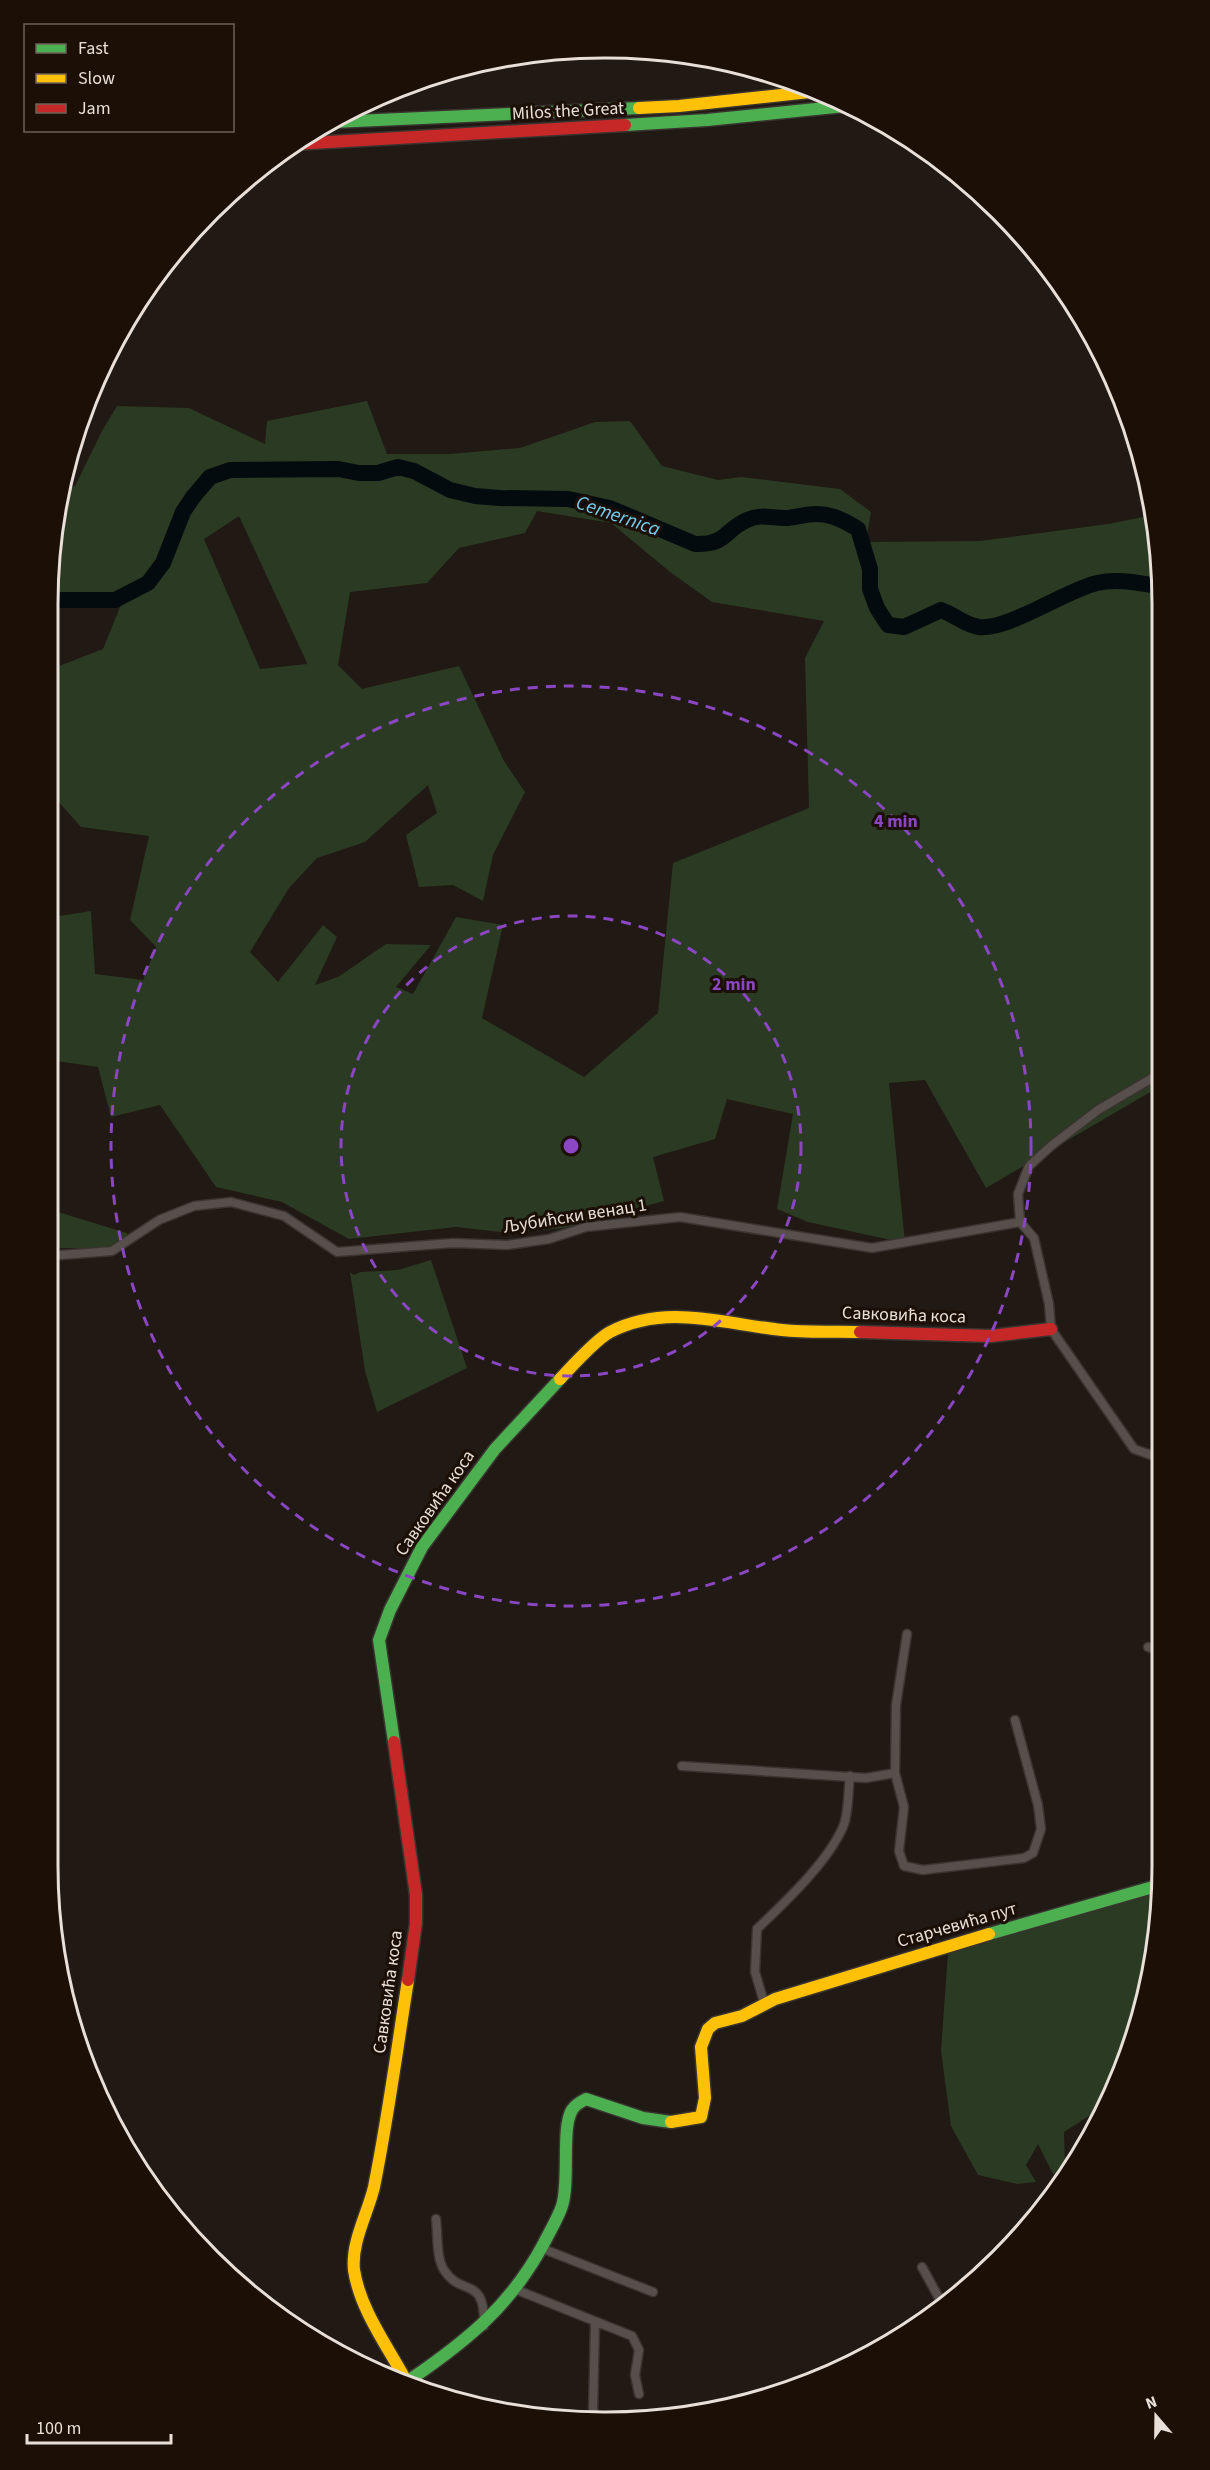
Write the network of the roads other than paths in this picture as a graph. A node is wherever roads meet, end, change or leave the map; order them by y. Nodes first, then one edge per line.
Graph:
1 (796, 93) edge
2 (830, 107) edge
3 (352, 121) edge
4 (314, 143) edge
5 (1152, 1078) edge
6 (1020, 1222) junction
7 (58, 1255) edge
8 (1051, 1329) junction
9 (1152, 1455) edge
10 (907, 1634) dead end
11 (1148, 1647) dead end
12 (1152, 1648) edge
13 (1015, 1720) dead end
14 (682, 1766) dead end
15 (895, 1773) junction
16 (850, 1776) junction
17 (1151, 1888) edge
18 (764, 2002) junction
19 (436, 2219) dead end
20 (541, 2248) junction
21 (922, 2267) dead end
22 (517, 2290) junction
23 (653, 2292) dead end
24 (939, 2298) edge
25 (595, 2322) junction
26 (484, 2326) junction
27 (401, 2372) edge
28 (414, 2377) edge
29 (639, 2394) dead end
30 (593, 2411) edge

1 - 3 main road, Milos the Great
2 - 4 main road, Milos the Great
5 - 6 street
6 - 7 street, Љубићски венац 1
6 - 8 street
8 - 9 street
8 - 27 main road, Савковића коса
10 - 15 street
11 - 12 street
13 - 15 street
14 - 16 street
15 - 16 street
16 - 18 street
17 - 18 main road, Старчевића пут
18 - 20 main road, Старчевића пут
19 - 26 street
20 - 22 main road, Старчевића пут
20 - 23 street
21 - 24 street
22 - 25 street
22 - 26 main road, Старчевића пут
25 - 29 street
25 - 30 street
26 - 28 main road, Старчевића пут

